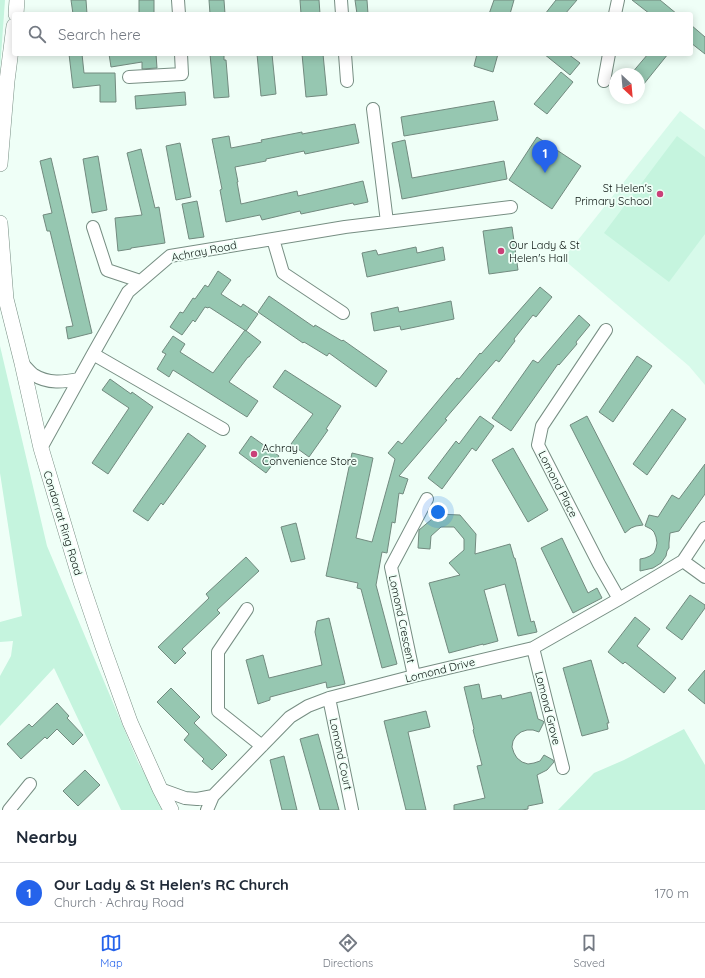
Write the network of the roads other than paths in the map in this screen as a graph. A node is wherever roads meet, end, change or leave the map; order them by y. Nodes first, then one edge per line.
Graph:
1 (17, 0) edge
2 (178, 0) edge
3 (341, 0) edge
4 (618, 0) edge
5 (16, 12) edge
6 (179, 12) edge
7 (342, 12) edge
8 (615, 12) edge
9 (12, 42) edge
10 (181, 56) edge
11 (345, 56) edge
12 (609, 56) edge
13 (129, 77) dead end
14 (346, 81) dead end
15 (604, 82) dead end
16 (373, 109) dead end
17 (0, 164) edge
18 (511, 207) dead end
19 (387, 222) junction
20 (0, 223) edge
21 (93, 227) dead end
22 (273, 239) junction
23 (140, 281) junction
24 (3, 295) edge
25 (343, 313) dead end
26 (606, 330) dead end
27 (92, 354) junction
28 (22, 363) junction
29 (79, 379) junction
30 (222, 429) dead end
31 (41, 448) junction
32 (428, 499) dead end
33 (705, 528) edge
34 (683, 561) junction
35 (705, 577) edge
36 (619, 599) junction
37 (247, 609) dead end
38 (533, 648) junction
39 (414, 676) junction
40 (329, 698) junction
41 (262, 746) junction
42 (563, 768) dead end
43 (30, 784) dead end
44 (160, 789) junction
45 (213, 796) junction
46 (9, 810) edge
47 (171, 810) edge
48 (207, 810) edge
49 (352, 810) edge

1 - 5 street
2 - 6 street
3 - 7 street
4 - 8 street
9 - 17 street
10 - 13 street
11 - 14 street
12 - 15 street
16 - 19 street
18 - 19 street, Achray Road
19 - 22 street, Achray Road
20 - 24 street, Condorrat Ring Road
21 - 23 street
22 - 23 street, Achray Road
22 - 25 street
23 - 27 street, Achray Road
24 - 28 street, Condorrat Ring Road
26 - 36 street, Lomond Place
27 - 29 street, Achray Road
27 - 30 street
28 - 29 street
28 - 31 street, Condorrat Ring Road
29 - 31 street, Achray Road
31 - 44 street, Condorrat Ring Road
32 - 39 street, Lomond Crescent
33 - 34 street, Lomond Drive
34 - 35 street
34 - 36 street, Lomond Drive
36 - 38 street, Lomond Drive
37 - 41 street
38 - 39 street, Lomond Drive
38 - 42 street, Lomond Grove
39 - 40 street, Lomond Drive
40 - 41 street, Lomond Drive
40 - 49 street, Lomond Court
41 - 45 street, Lomond Drive
43 - 46 street
44 - 45 street
44 - 47 street, Condorrat Ring Road
45 - 48 street

